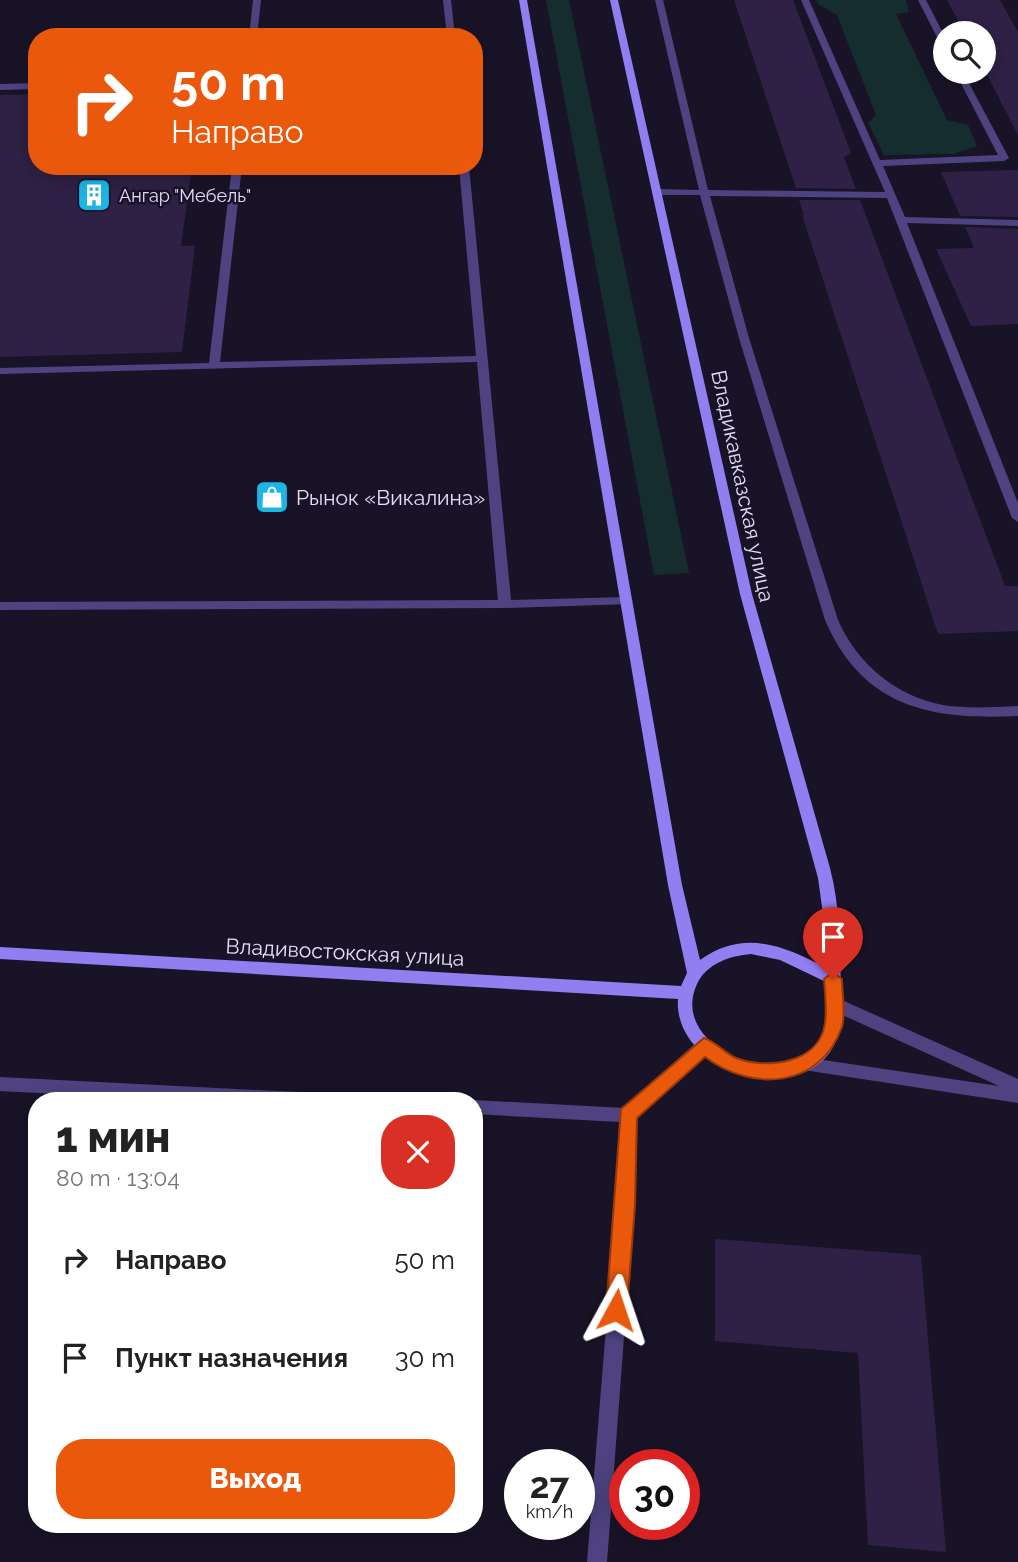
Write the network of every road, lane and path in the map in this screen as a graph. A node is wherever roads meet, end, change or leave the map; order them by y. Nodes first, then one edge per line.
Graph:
1 (257, 0) edge
2 (447, 0) edge
3 (523, 0) edge
4 (614, 0) edge
5 (659, 0) edge
6 (805, 0) edge
7 (922, 0) edge
8 (933, 22) edge
9 (254, 28) edge
10 (450, 28) edge
11 (965, 84) edge
12 (28, 86) edge
13 (0, 87) edge
14 (878, 163) junction
15 (236, 175) edge
16 (465, 175) edge
17 (659, 192) junction
18 (704, 192) junction
19 (891, 195) junction
20 (901, 220) junction
21 (1018, 223) edge
22 (483, 359) junction
23 (214, 365) junction
24 (0, 371) edge
25 (1018, 518) edge
26 (627, 601) junction
27 (506, 604) junction
28 (0, 606) edge
29 (1018, 711) edge
30 (0, 953) edge
31 (695, 973) junction
32 (833, 979) junction
33 (687, 993) junction
34 (833, 1003) junction
35 (704, 1046) junction
36 (803, 1064) junction
37 (0, 1084) edge
38 (1018, 1087) edge
39 (159, 1092) edge
40 (1018, 1096) edge
41 (483, 1107) edge
42 (627, 1115) junction
43 (597, 1562) edge

1 - 9 street
2 - 10 street
3 - 26 main road
4 - 17 main road, Владикавказская улица
5 - 18 street
6 - 14 street
7 - 8 street
11 - 14 street
12 - 13 street
14 - 19 street
15 - 23 street
16 - 22 street
17 - 18 street
17 - 32 main road, Владикавказская улица
18 - 19 street
18 - 29 street
19 - 20 street
20 - 21 street
20 - 25 street
22 - 23 street
22 - 27 street
23 - 24 street
26 - 27 street
26 - 31 main road
27 - 28 street
30 - 33 main road, Владивостокская улица
31 - 32 main road
31 - 33 main road
32 - 34 main road
33 - 35 main road
34 - 36 main road
34 - 38 street
35 - 36 main road
35 - 42 street
36 - 40 street
37 - 39 street
41 - 42 street
42 - 43 street

